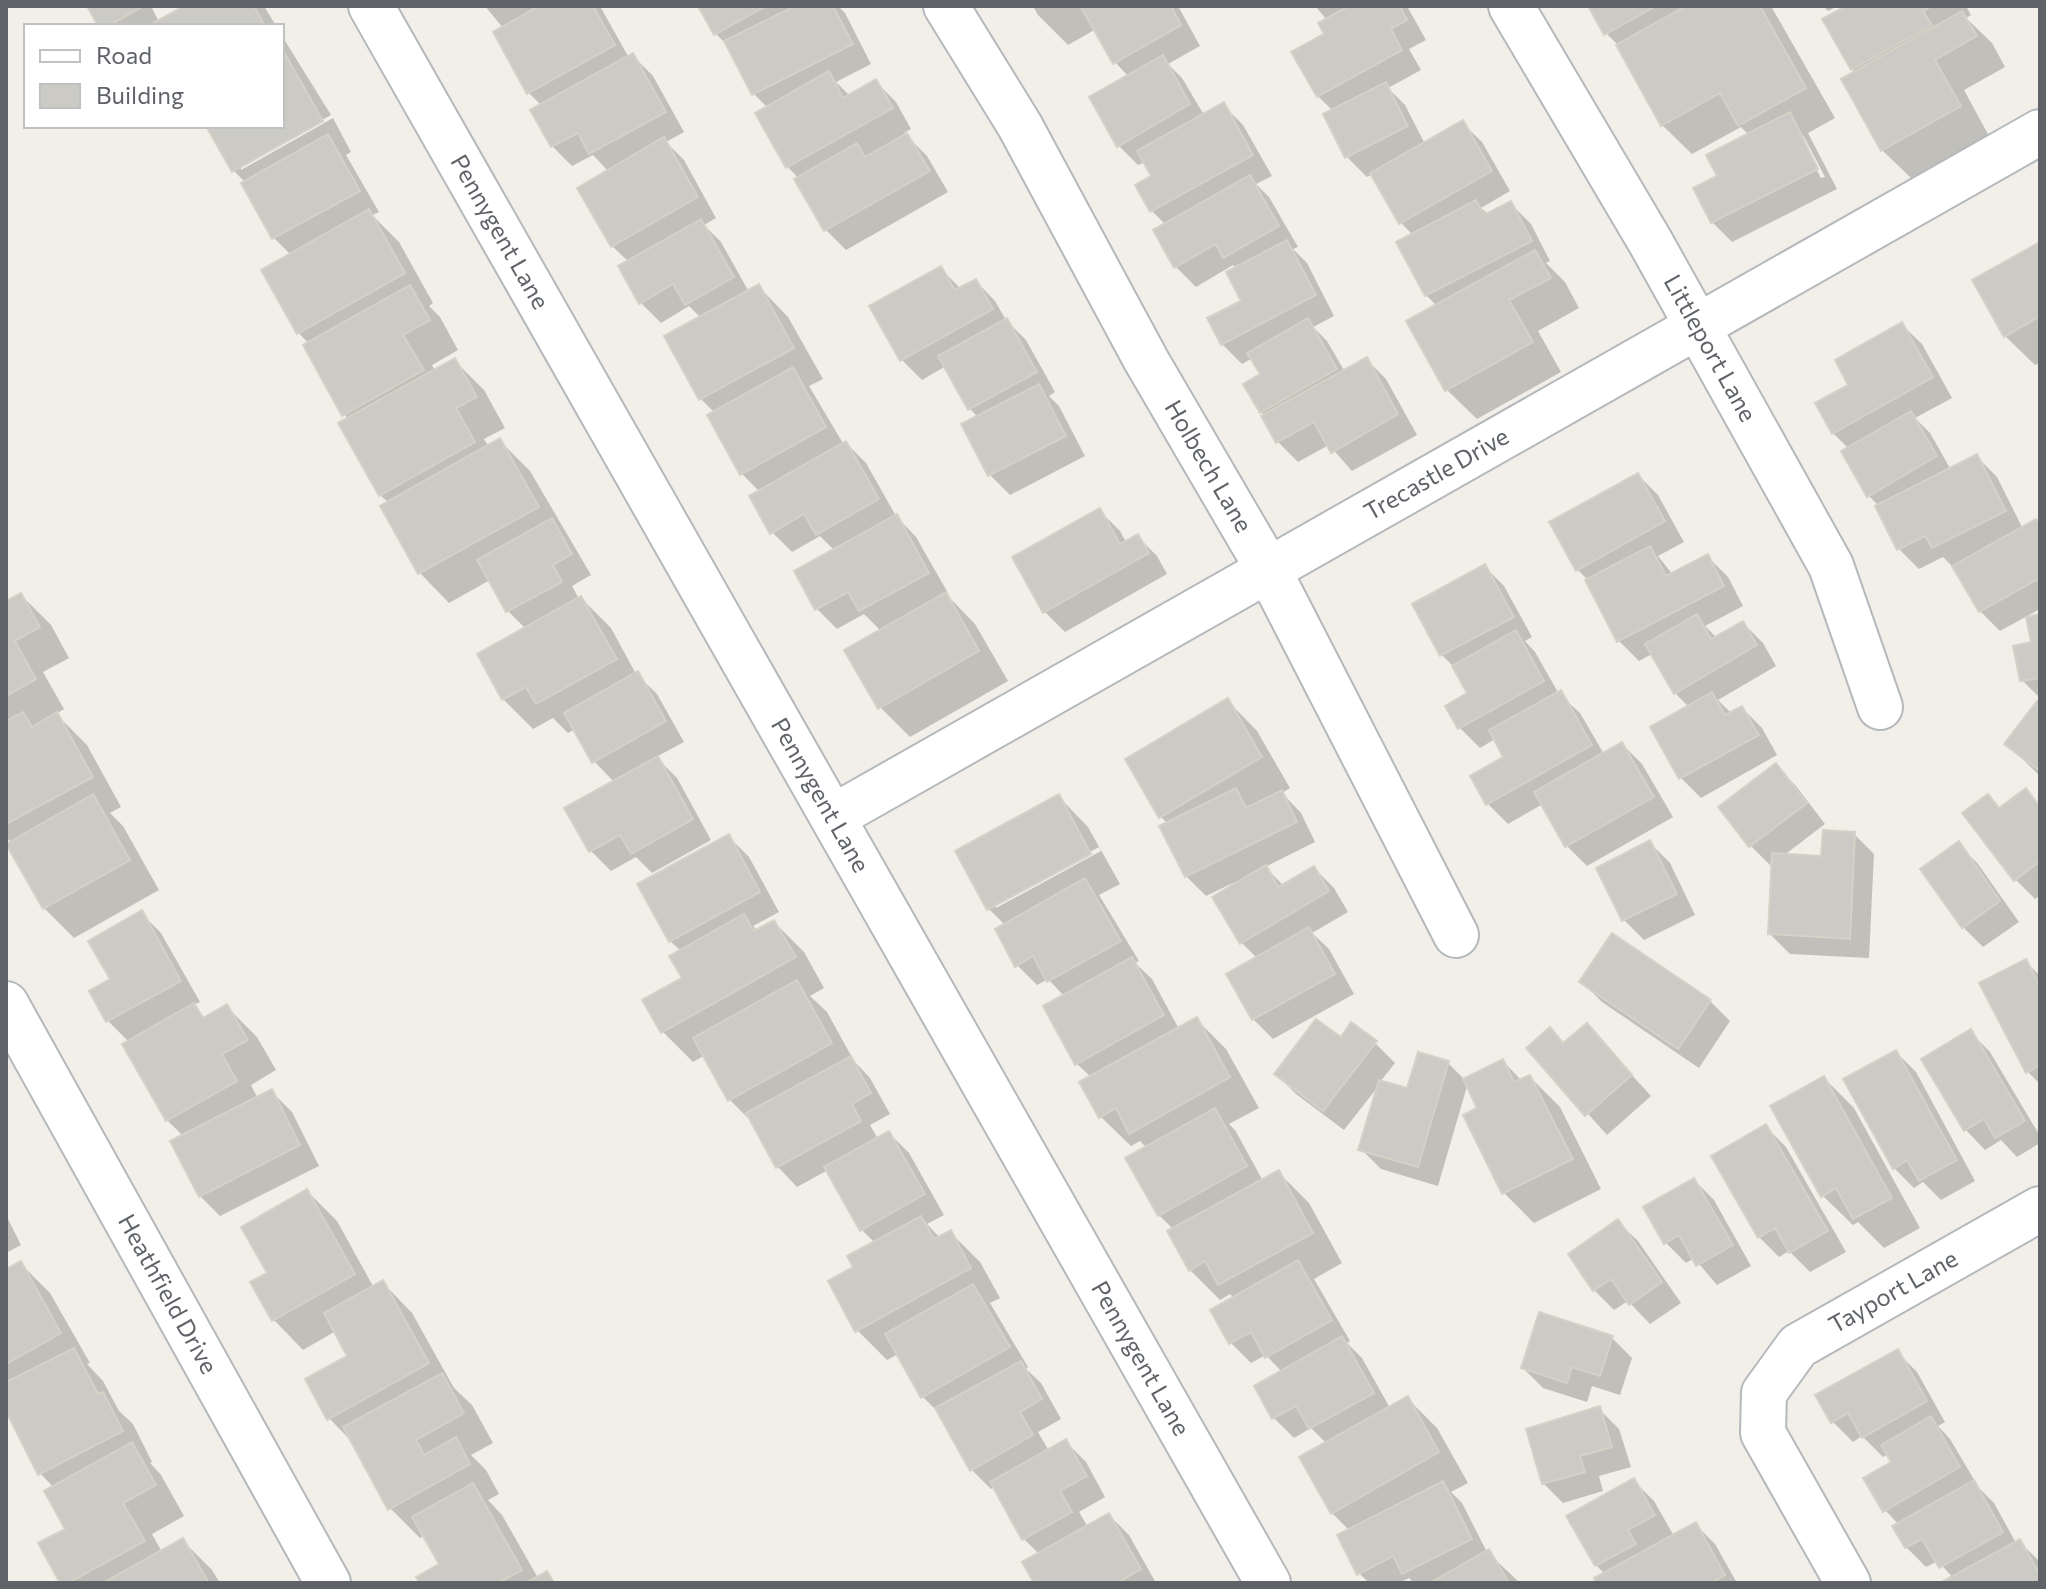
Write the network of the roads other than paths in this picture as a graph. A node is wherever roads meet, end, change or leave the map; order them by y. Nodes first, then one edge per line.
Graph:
1 (371, 6) edge
2 (946, 6) edge
3 (1511, 6) edge
4 (2040, 132) edge
5 (1697, 327) junction
6 (1268, 569) junction
7 (1880, 707) dead end
8 (833, 817) junction
9 (1456, 935) dead end
10 (6, 1004) edge
11 (2040, 1209) edge
12 (328, 1583) edge
13 (1268, 1583) edge
14 (1848, 1583) edge

1 - 8 street, Pennygent Lane
2 - 6 street, Holbech Lane
3 - 5 street, Littleport Lane
4 - 5 street, Trecastle Drive
5 - 6 street, Trecastle Drive
5 - 7 street, Littleport Lane
6 - 8 street, Trecastle Drive
6 - 9 street, Holbech Lane
8 - 13 street, Pennygent Lane
10 - 12 street, Heathfield Drive
11 - 14 street, Tayport Lane

